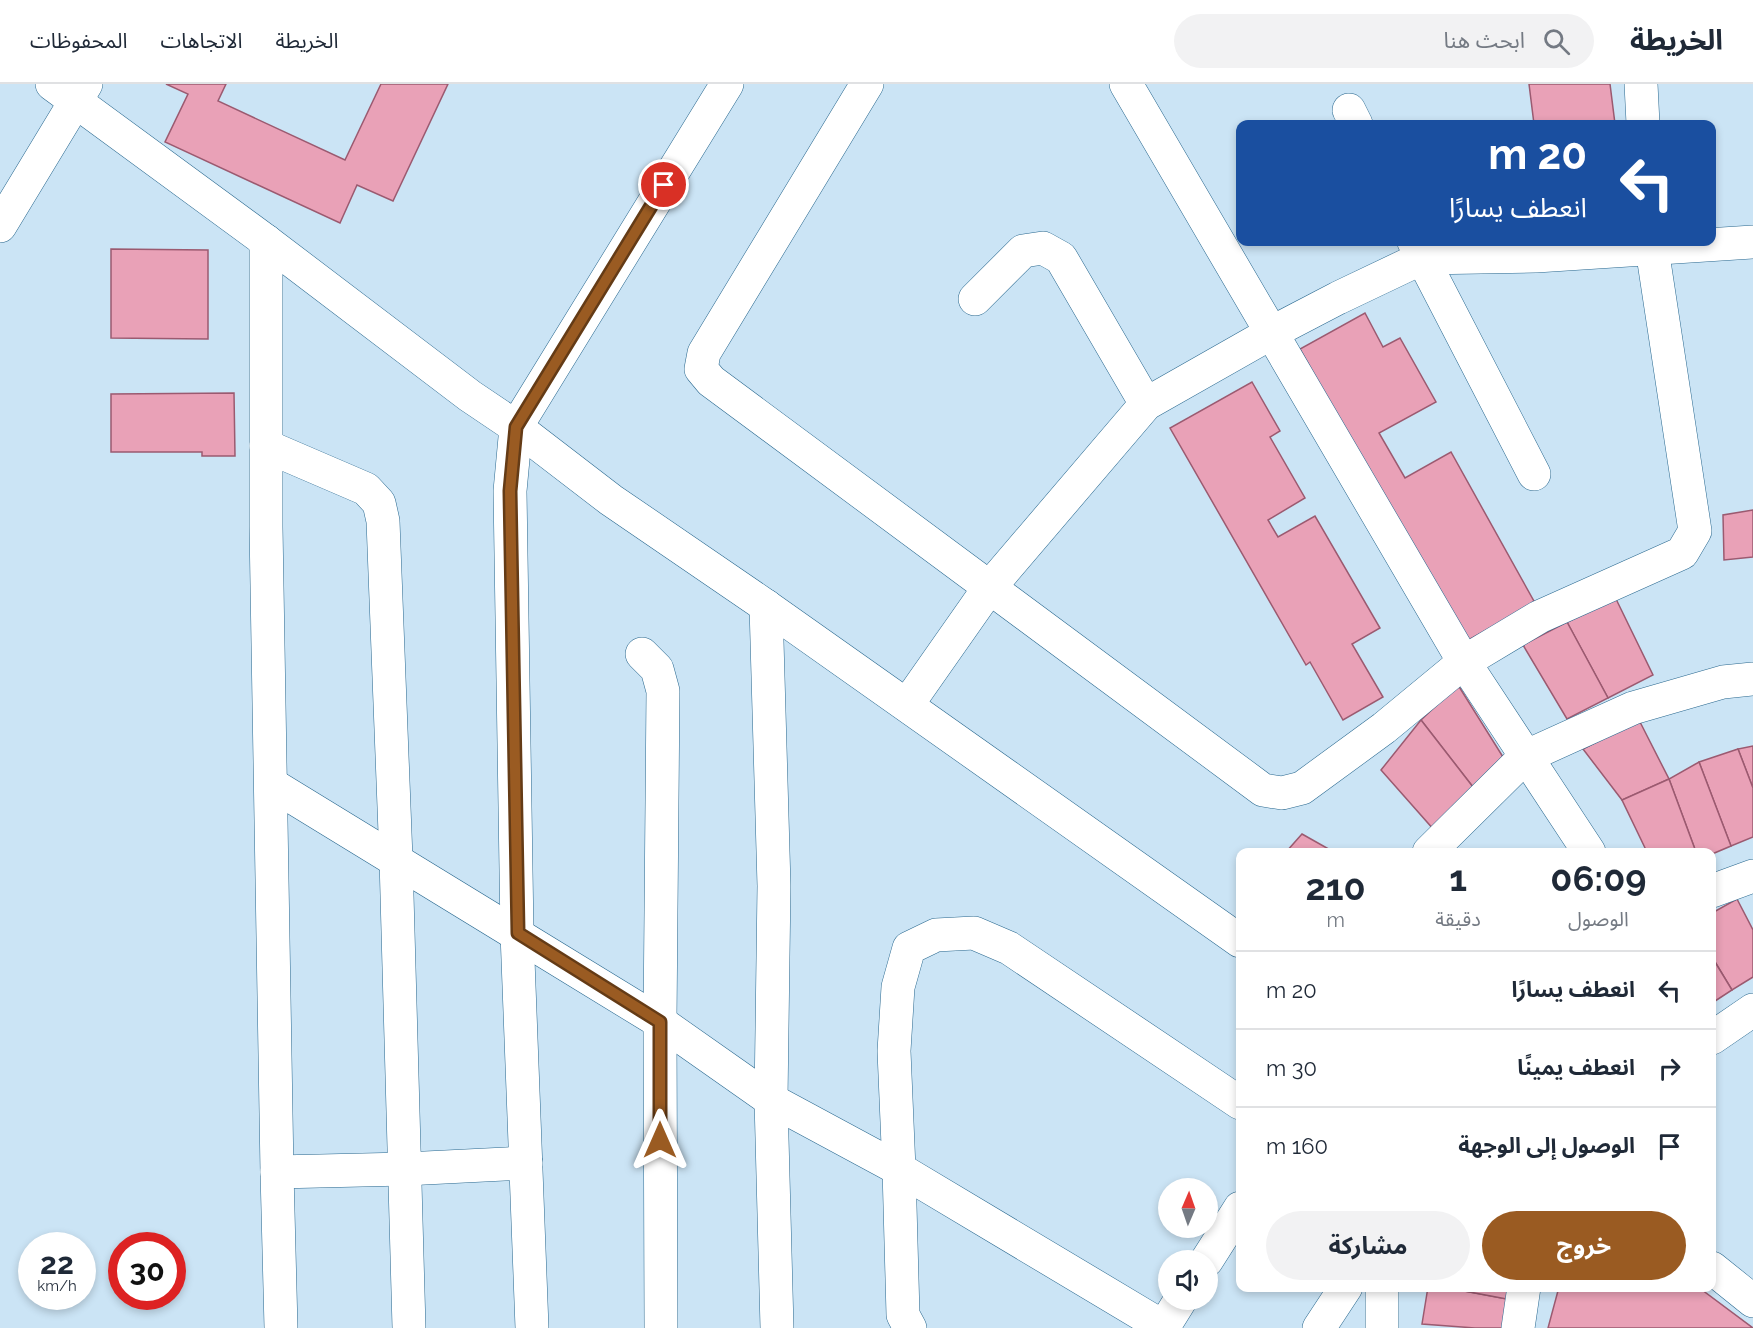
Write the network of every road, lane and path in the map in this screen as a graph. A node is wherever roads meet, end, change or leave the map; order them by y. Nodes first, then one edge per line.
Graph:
1 (726, 84) edge
2 (867, 84) edge
3 (1126, 84) edge
4 (1641, 84) edge
5 (71, 90) edge
6 (1643, 120) edge
7 (0, 226) edge
8 (266, 241) junction
9 (1753, 242) edge
10 (1716, 243) edge
11 (1633, 246) edge
12 (1652, 246) edge
13 (1418, 250) edge
14 (975, 299) dead end
15 (1271, 333) junction
16 (1146, 404) junction
17 (516, 427) junction
18 (266, 446) junction
19 (1534, 474) dead end
20 (989, 588) junction
21 (766, 606) junction
22 (642, 654) dead end
23 (1464, 662) junction
24 (1753, 679) edge
25 (907, 705) junction
26 (1525, 757) junction
27 (271, 784) junction
28 (1433, 848) edge
29 (1586, 848) edge
30 (396, 860) junction
31 (1753, 876) edge
32 (1716, 890) edge
33 (518, 933) junction
34 (1236, 938) edge
35 (1753, 1010) edge
36 (660, 1022) junction
37 (1716, 1035) edge
38 (771, 1100) junction
39 (1236, 1100) edge
40 (526, 1163) junction
41 (405, 1169) junction
42 (899, 1169) junction
43 (277, 1172) junction
44 (1236, 1214) edge
45 (1213, 1250) edge
46 (1716, 1271) edge
47 (1343, 1292) edge
48 (1382, 1292) edge
49 (1523, 1292) edge
50 (1753, 1301) edge
51 (1175, 1310) edge
52 (281, 1328) edge
53 (409, 1328) edge
54 (532, 1328) edge
55 (661, 1328) edge
56 (777, 1328) edge
57 (910, 1328) edge
58 (1164, 1328) edge
59 (1319, 1328) edge
60 (1382, 1328) edge
61 (1518, 1328) edge

1 - 17 street
2 - 20 street
3 - 15 street
4 - 6 street
5 - 7 street
5 - 8 street
8 - 17 street
8 - 18 street
9 - 10 street
11 - 13 street
12 - 23 street
13 - 15 street
13 - 19 street
14 - 16 street
15 - 16 street
15 - 23 street
16 - 20 street
17 - 21 street
17 - 33 street
18 - 27 street
18 - 30 street
20 - 23 street
20 - 25 street
21 - 25 street
21 - 38 street
22 - 36 street
23 - 26 street
24 - 26 street
25 - 34 street
26 - 28 street
26 - 29 street
27 - 30 street
27 - 43 street
30 - 33 street
30 - 41 street
31 - 32 street
33 - 36 street
33 - 40 street
35 - 37 street
36 - 38 street
36 - 55 street
38 - 42 street
38 - 56 street
39 - 42 street
40 - 41 street
40 - 54 street
41 - 43 street
41 - 53 street
42 - 57 street
42 - 58 street
43 - 52 street
44 - 45 street
46 - 50 street
47 - 59 street
48 - 60 street
49 - 61 street
51 - 58 street

